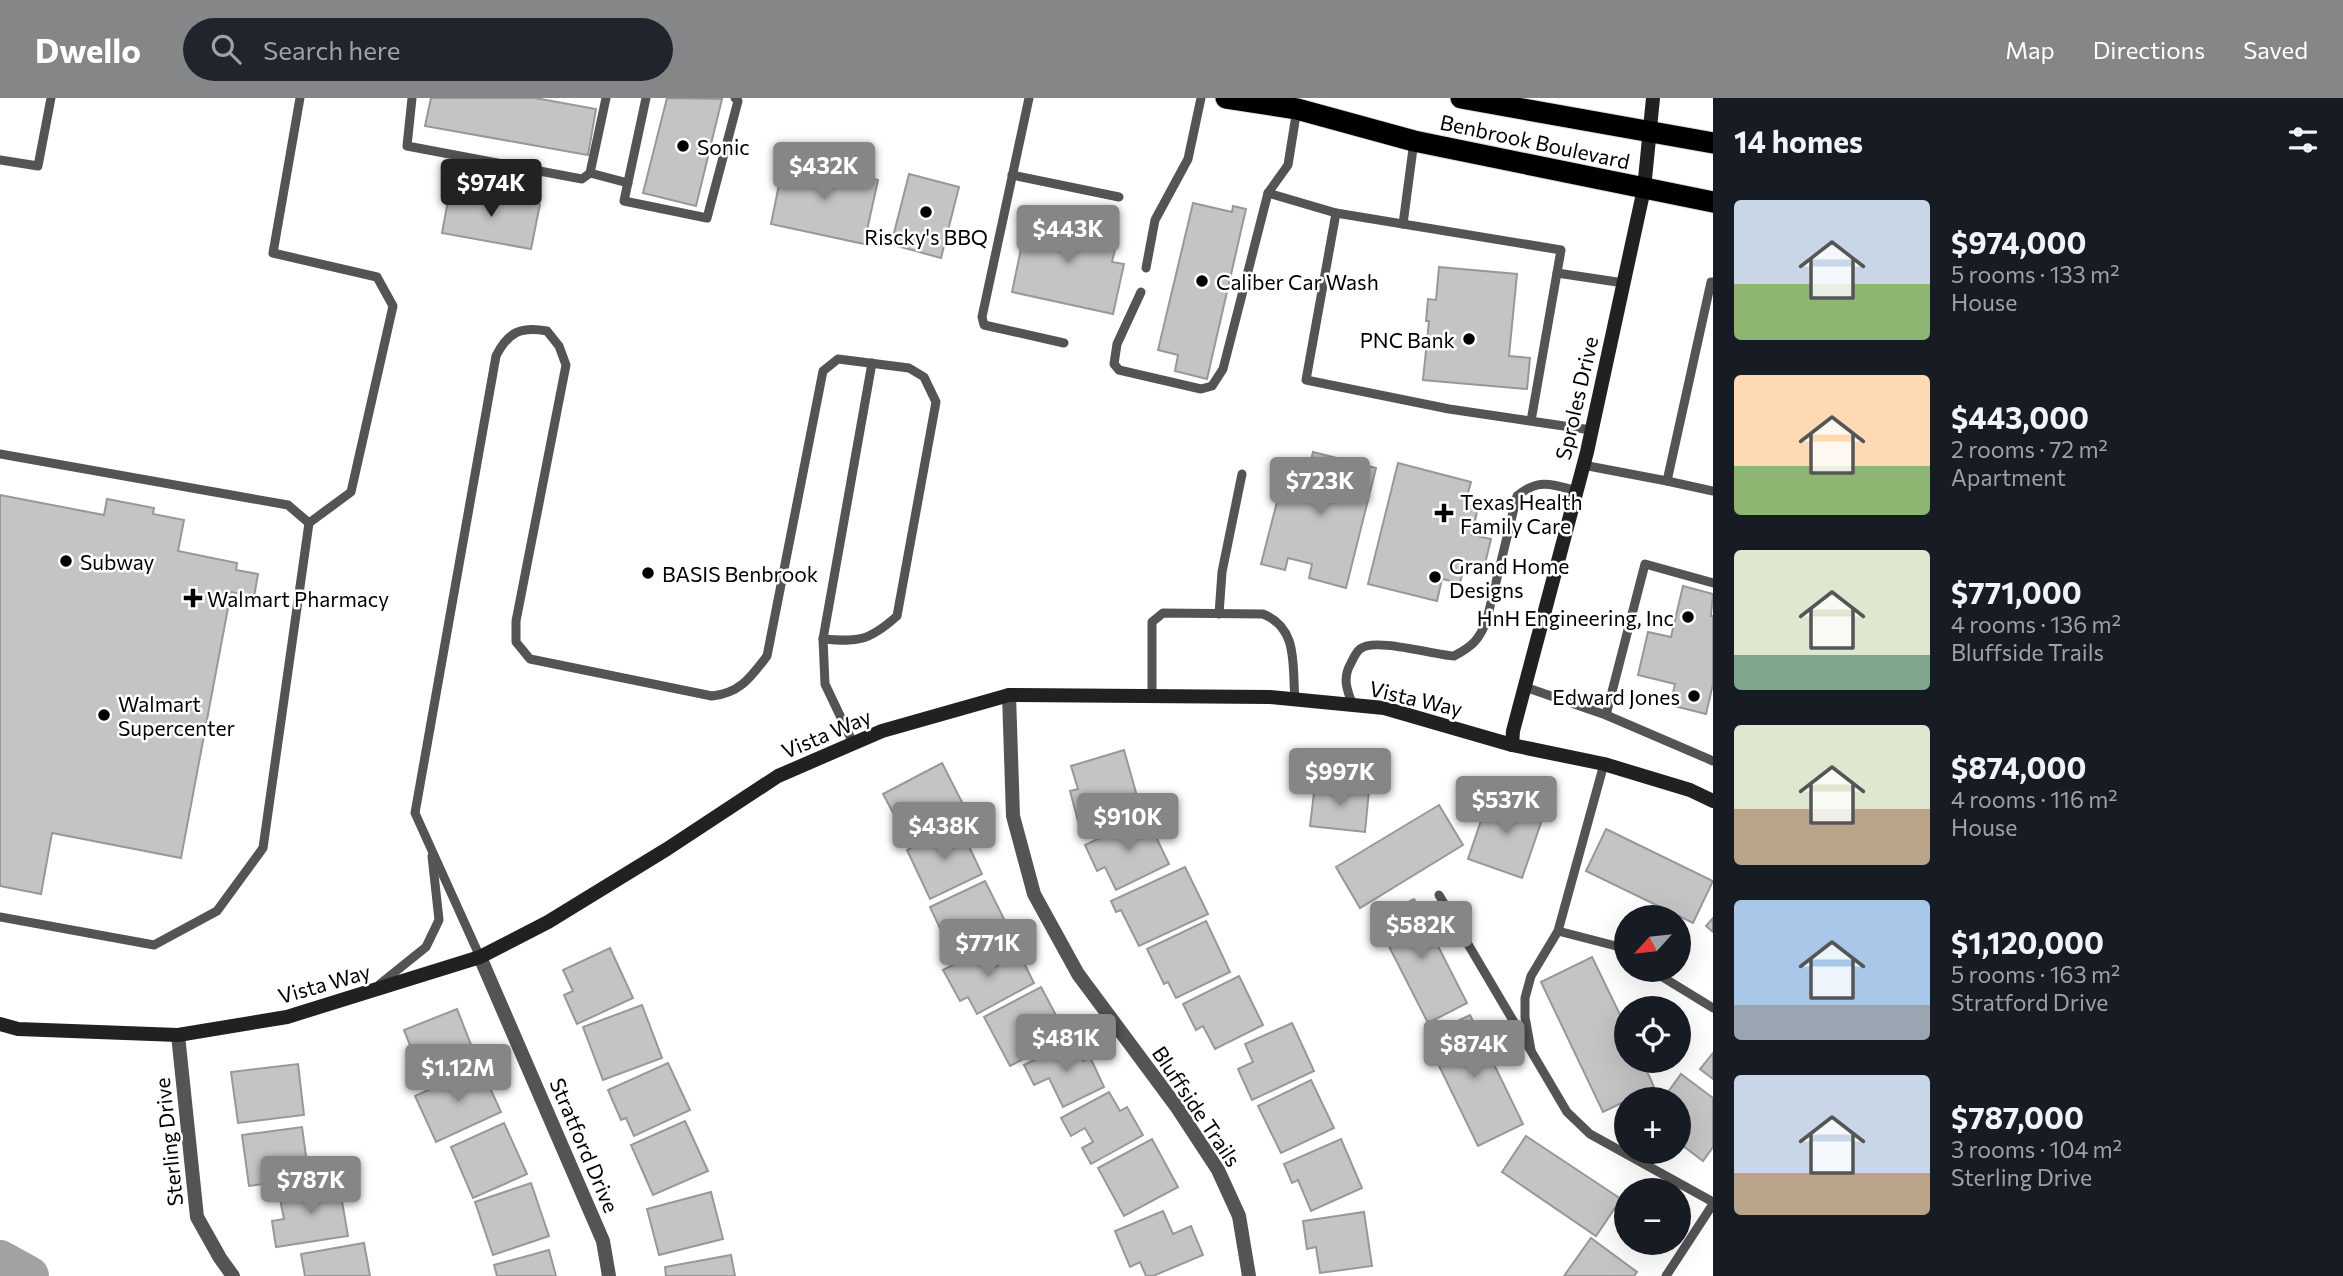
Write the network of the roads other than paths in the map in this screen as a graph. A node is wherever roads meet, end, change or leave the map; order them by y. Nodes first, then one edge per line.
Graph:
1 (51, 98) edge
2 (300, 98) edge
3 (412, 98) edge
4 (606, 98) edge
5 (646, 98) edge
6 (735, 98) edge
7 (1029, 98) edge
8 (1201, 98) edge
9 (1226, 98) edge
10 (1461, 98) edge
11 (1653, 98) edge
12 (1517, 103) edge
13 (1297, 109) junction
14 (1648, 133) junction
15 (1414, 141) junction
16 (1713, 143) edge
17 (0, 160) edge
18 (590, 173) junction
19 (1012, 176) junction
20 (628, 183) junction
21 (1644, 189) junction
22 (1268, 193) junction
23 (1119, 197) dead end
24 (1713, 202) edge
25 (1336, 213) junction
26 (1403, 224) junction
27 (1146, 268) dead end
28 (1557, 274) junction
29 (1713, 282) edge
30 (1623, 283) junction
31 (1141, 292) dead end
32 (1064, 343) dead end
33 (872, 363) junction
34 (1531, 421) junction
35 (1591, 430) junction
36 (0, 454) edge
37 (1583, 464) junction
38 (1242, 474) dead end
39 (1667, 481) junction
40 (1577, 491) junction
41 (1713, 491) edge
42 (309, 523) junction
43 (1713, 583) edge
44 (1219, 614) junction
45 (822, 639) junction
46 (1525, 687) junction
47 (1009, 695) junction
48 (1152, 696) junction
49 (1295, 700) junction
50 (1353, 705) junction
51 (1606, 715) junction
52 (853, 743) junction
53 (1512, 745) junction
54 (1713, 761) edge
55 (1604, 764) junction
56 (1713, 801) edge
57 (431, 847) junction
58 (1439, 895) dead end
59 (0, 918) edge
60 (1558, 931) junction
61 (1614, 945) edge
62 (480, 957) junction
63 (1671, 982) edge
64 (373, 990) junction
65 (1713, 1008) edge
66 (0, 1024) edge
67 (178, 1035) junction
68 (1533, 1058) junction
69 (1713, 1203) edge
70 (233, 1276) edge
71 (610, 1276) edge
72 (1249, 1276) edge
73 (1667, 1276) edge

1 - 17 lane
2 - 42 lane
3 - 18 lane
4 - 18 lane
5 - 20 lane
6 - 20 lane
7 - 19 lane
8 - 27 lane
9 - 13 highway, Benbrook Boulevard
10 - 12 highway, Benbrook Boulevard
11 - 14 street, Sproles Drive
12 - 14 highway, Benbrook Boulevard
13 - 15 highway, Benbrook Boulevard
13 - 22 lane
14 - 16 highway, Benbrook Boulevard
14 - 21 street, Sproles Drive
15 - 21 highway, Benbrook Boulevard
15 - 26 lane
18 - 20 lane
19 - 23 lane
19 - 32 lane
21 - 24 highway, Benbrook Boulevard
21 - 30 street, Sproles Drive
22 - 25 lane
22 - 31 lane
25 - 26 lane
25 - 34 lane
26 - 28 lane
28 - 30 lane
28 - 34 lane
29 - 39 lane
30 - 35 street, Sproles Drive
33 - 45 lane
33 - 45 lane
33 - 57 lane
34 - 35 lane
35 - 37 street, Sproles Drive
36 - 42 lane
37 - 39 lane
37 - 40 street, Sproles Drive
38 - 44 lane
39 - 41 lane
40 - 46 street, Sproles Drive
40 - 50 lane
42 - 59 lane
43 - 51 lane
44 - 48 lane
44 - 49 lane
45 - 52 lane
46 - 51 lane
46 - 53 street, Sproles Drive
47 - 48 street, Vista Way
47 - 52 street, Vista Way
47 - 72 street, Bluffside Trails
48 - 49 street, Vista Way
49 - 50 street, Vista Way
50 - 53 street, Vista Way
51 - 54 lane
52 - 62 street, Vista Way
53 - 55 street, Vista Way
55 - 56 street, Vista Way
55 - 60 lane
57 - 62 lane
57 - 64 lane
58 - 68 lane
60 - 61 lane
60 - 68 lane
62 - 64 street, Vista Way
62 - 71 street, Stratford Drive
63 - 65 lane
64 - 67 street, Vista Way
66 - 67 street, Vista Way
67 - 70 street, Sterling Drive
68 - 69 lane
69 - 73 lane

